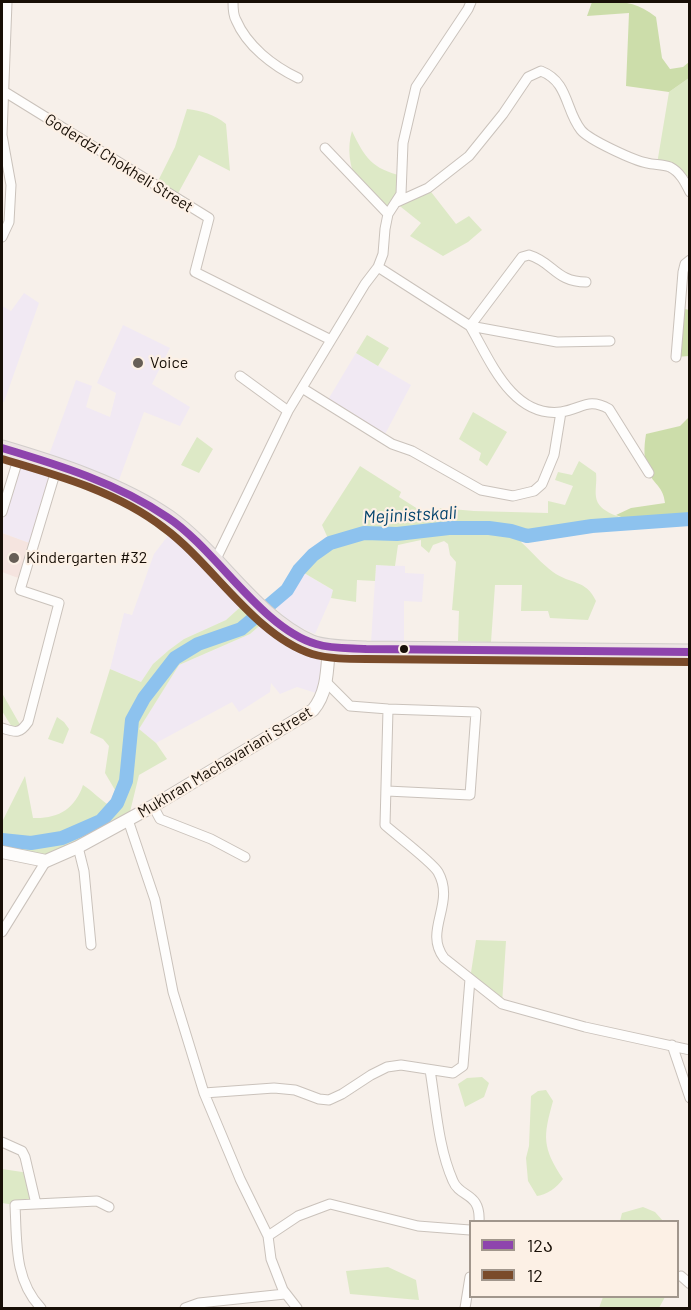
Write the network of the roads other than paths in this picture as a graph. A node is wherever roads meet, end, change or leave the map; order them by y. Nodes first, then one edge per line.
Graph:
1 (7, 2) edge
2 (232, 2) edge
3 (471, 2) edge
4 (4, 27) edge
5 (298, 78) dead end
6 (5, 92) junction
7 (325, 148) dead end
8 (690, 192) edge
9 (395, 203) junction
10 (388, 214) junction
11 (2, 237) edge
12 (690, 260) edge
13 (378, 267) junction
14 (586, 282) dead end
15 (470, 326) junction
16 (331, 340) junction
17 (610, 341) dead end
18 (676, 357) dead end
19 (240, 376) dead end
20 (302, 388) junction
21 (288, 411) junction
22 (561, 412) junction
23 (2, 448) edge
24 (20, 453) junction
25 (57, 467) junction
26 (649, 473) dead end
27 (2, 512) edge
28 (216, 559) junction
29 (329, 646) junction
30 (690, 652) edge
31 (326, 682) junction
32 (388, 710) junction
33 (2, 728) edge
34 (387, 791) junction
35 (153, 806) junction
36 (128, 820) junction
37 (78, 847) junction
38 (2, 852) edge
39 (245, 857) dead end
40 (46, 861) junction
41 (2, 932) edge
42 (91, 945) dead end
43 (470, 979) junction
44 (672, 1045) junction
45 (690, 1050) edge
46 (430, 1070) junction
47 (204, 1093) junction
48 (690, 1098) edge
49 (2, 1142) edge
50 (36, 1204) junction
51 (109, 1207) dead end
52 (479, 1220) edge
53 (469, 1230) edge
54 (268, 1236) junction
55 (681, 1276) dead end
56 (690, 1284) edge
57 (469, 1287) edge
58 (285, 1293) junction
59 (41, 1308) edge
60 (185, 1308) edge
61 (297, 1308) edge
62 (465, 1308) edge

1 - 4 street
2 - 5 street
3 - 9 street
4 - 6 street
6 - 11 street
6 - 16 street, Goderdzi Chokheli Street
7 - 10 street
8 - 9 street
9 - 10 street
10 - 13 street
12 - 18 street
13 - 15 street
13 - 16 street
14 - 15 street
15 - 17 street
15 - 22 street
16 - 20 street
19 - 21 street
20 - 21 street
20 - 22 street
21 - 28 street
22 - 26 street
23 - 24 highway
24 - 25 highway
24 - 27 street
25 - 28 highway
25 - 33 street
28 - 29 highway
29 - 30 highway
29 - 31 street, Mukhran Machavariani Street
31 - 32 street
31 - 35 street, Mukhran Machavariani Street
32 - 34 street
32 - 34 street
34 - 43 street
35 - 36 street, Mukhran Machavariani Street
35 - 39 street
36 - 37 street, Mukhran Machavariani Street
36 - 47 street
37 - 40 street, Mukhran Machavariani Street
37 - 42 street
38 - 40 street
40 - 41 street
43 - 44 street
43 - 46 street
44 - 45 street
44 - 48 street
46 - 47 street
46 - 52 street
47 - 54 street
49 - 50 street
50 - 51 street
50 - 59 street
53 - 54 street
54 - 58 street
55 - 56 street
57 - 62 street
58 - 60 street
58 - 61 street

